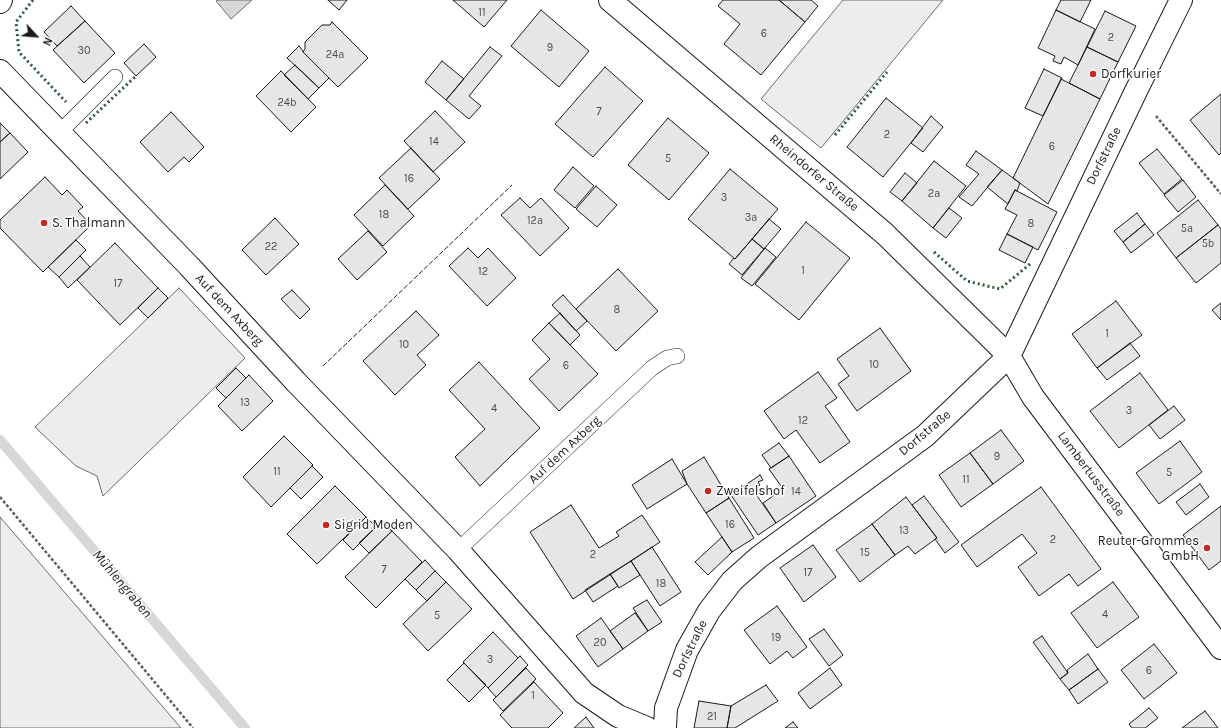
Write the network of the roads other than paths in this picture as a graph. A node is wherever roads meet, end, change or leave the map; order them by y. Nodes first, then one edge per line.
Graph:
1 (610, 0) edge
2 (1181, 0) edge
3 (0, 71) edge
4 (115, 77) dead end
5 (60, 132) junction
6 (677, 356) dead end
7 (1009, 356) junction
8 (458, 550) junction
9 (1221, 648) edge
10 (646, 728) edge
11 (664, 728) edge

1 - 7 street, Rheindorfer Straße
2 - 7 street, Dorfstraße
3 - 5 street, Auf dem Axberg
4 - 5 lane
5 - 8 street, Auf dem Axberg
6 - 8 lane, Auf dem Axberg
7 - 9 street, Lambertusstraße
7 - 11 street, Dorfstraße
8 - 10 street, Auf dem Axberg

